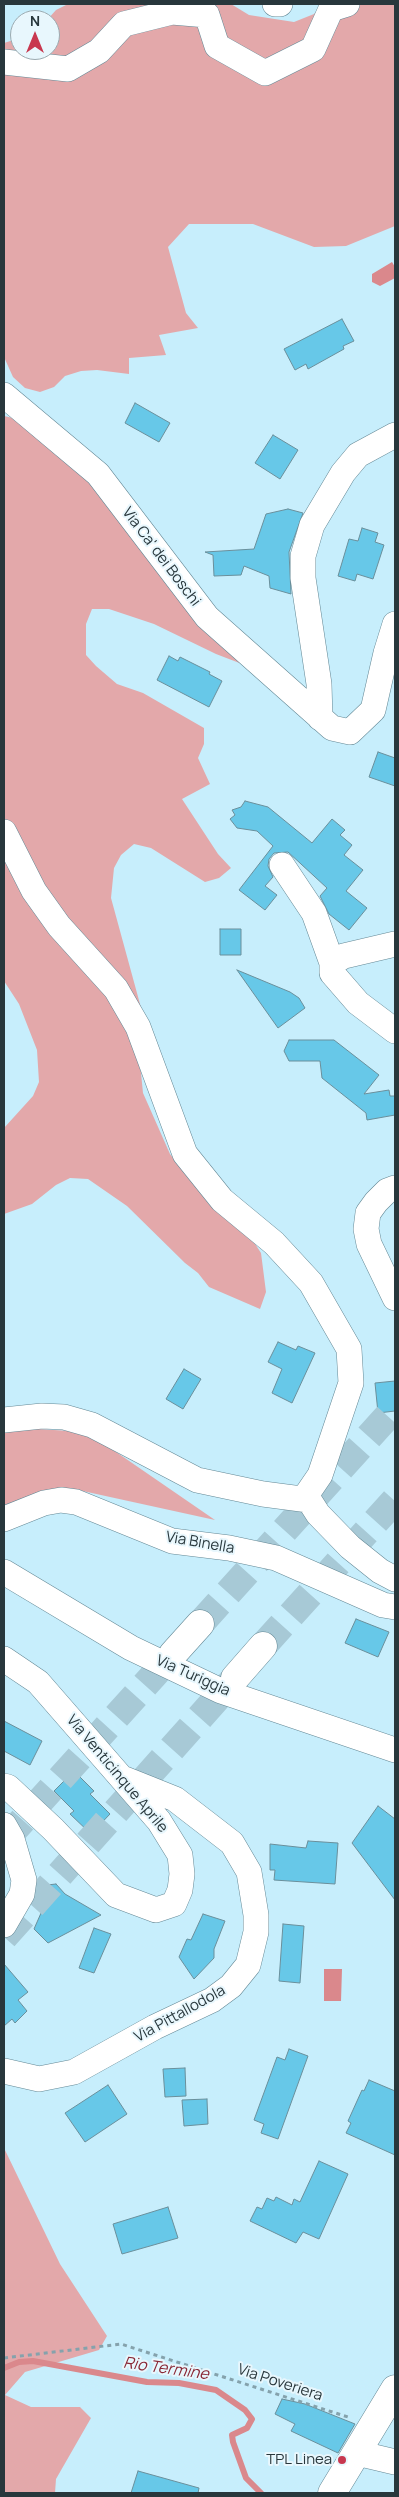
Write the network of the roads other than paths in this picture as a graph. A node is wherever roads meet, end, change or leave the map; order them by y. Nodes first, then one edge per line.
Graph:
1 (276, 4) edge
2 (280, 4) edge
3 (347, 4) edge
4 (4, 62) edge
5 (4, 395) edge
6 (395, 435) edge
7 (395, 624) edge
8 (320, 718) junction
9 (4, 832) edge
10 (282, 864) dead end
11 (395, 944) edge
12 (332, 963) junction
13 (395, 1031) edge
14 (395, 1188) edge
15 (395, 1298) edge
16 (4, 1420) edge
17 (309, 1500) junction
18 (4, 1519) edge
19 (4, 1572) edge
20 (395, 1579) edge
21 (395, 1607) edge
22 (200, 1624) tunnel mouth
23 (263, 1646) tunnel mouth
24 (173, 1654) tunnel mouth
25 (4, 1659) edge
26 (235, 1678) tunnel mouth
27 (395, 1750) edge
28 (122, 1778) junction
29 (4, 1786) edge
30 (4, 1825) edge
31 (4, 1925) edge
32 (4, 2071) edge
33 (395, 2389) edge
34 (357, 2453) junction
35 (395, 2462) edge
36 (332, 2493) edge

1 - 2 street
3 - 4 street
5 - 8 street, Via Ca' dei Boschi
6 - 8 street
7 - 8 street, Via Ca' dei Boschi
9 - 17 street
10 - 12 street
11 - 12 street
12 - 13 street
14 - 15 street
16 - 17 street
17 - 20 street
18 - 21 street, Via Binella
19 - 27 street, Via Turiggia
22 - 24 main road
23 - 26 main road
25 - 28 street, Via Venticinque Aprile
28 - 29 street, Via Venticinque Aprile
28 - 32 street, Via Pittallodola
30 - 31 street
33 - 34 main road
34 - 35 street
34 - 36 main road

